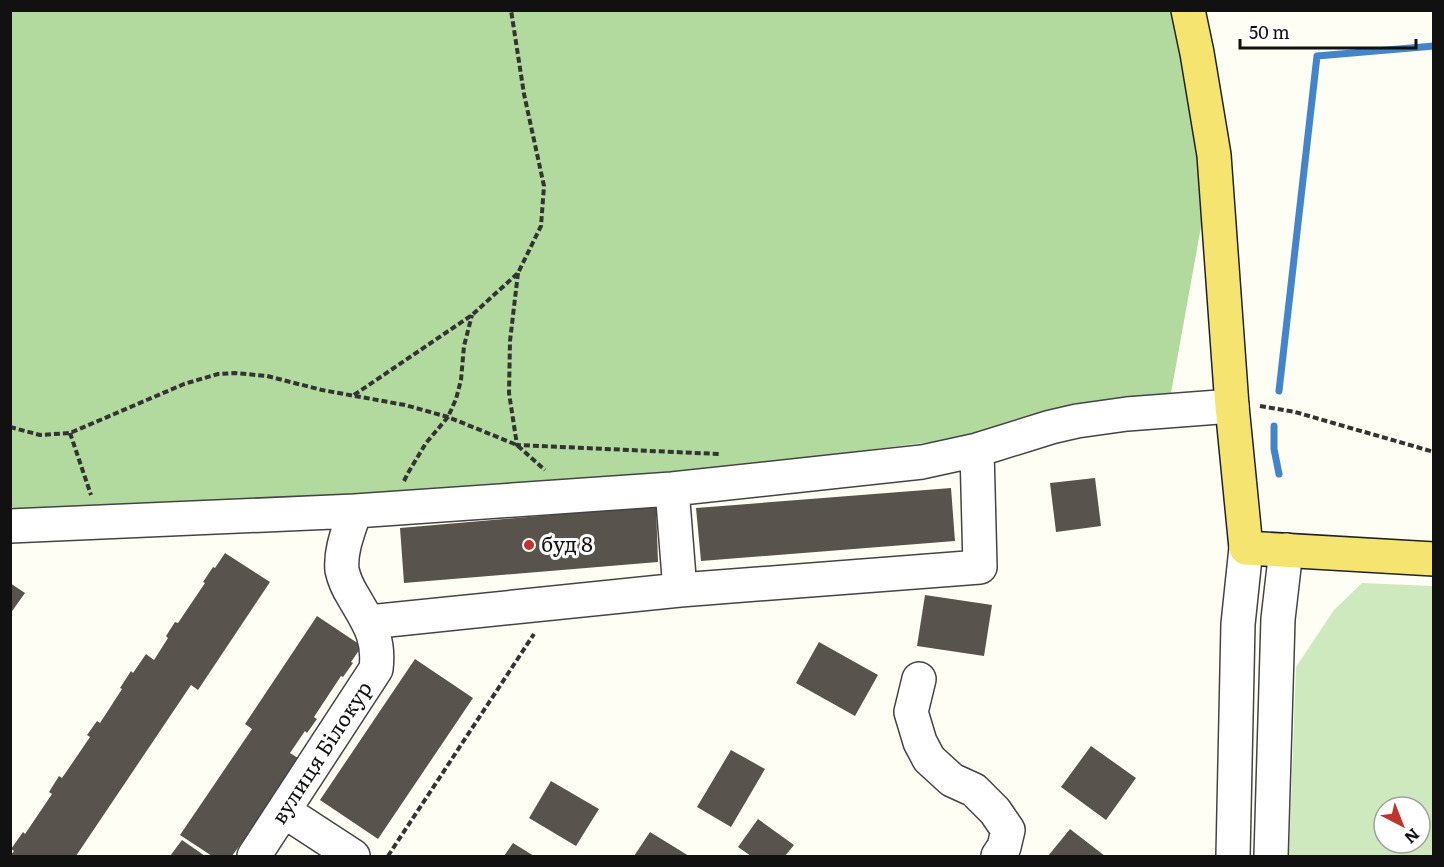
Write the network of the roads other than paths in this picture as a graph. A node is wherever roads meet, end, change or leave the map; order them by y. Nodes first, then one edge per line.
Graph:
1 (1188, 10) edge
2 (1232, 406) junction
3 (977, 450) junction
4 (672, 489) junction
5 (355, 511) junction
6 (10, 526) edge
7 (1246, 548) junction
8 (1286, 550) junction
9 (1434, 559) edge
10 (680, 590) junction
11 (369, 622) junction
12 (919, 679) dead end
13 (284, 811) junction
14 (254, 856) edge
15 (353, 856) edge
16 (998, 856) edge
17 (1233, 856) edge
18 (1270, 856) edge

1 - 2 main road
2 - 3 street
2 - 7 main road
3 - 4 street
3 - 10 street
4 - 5 street
4 - 10 street
5 - 6 street
5 - 11 street, вулиця Білокур
7 - 8 main road
7 - 17 street
8 - 9 main road
8 - 18 street
10 - 11 street
11 - 13 street, вулиця Білокур
12 - 16 street
13 - 14 street, вулиця Білокур
13 - 15 street

